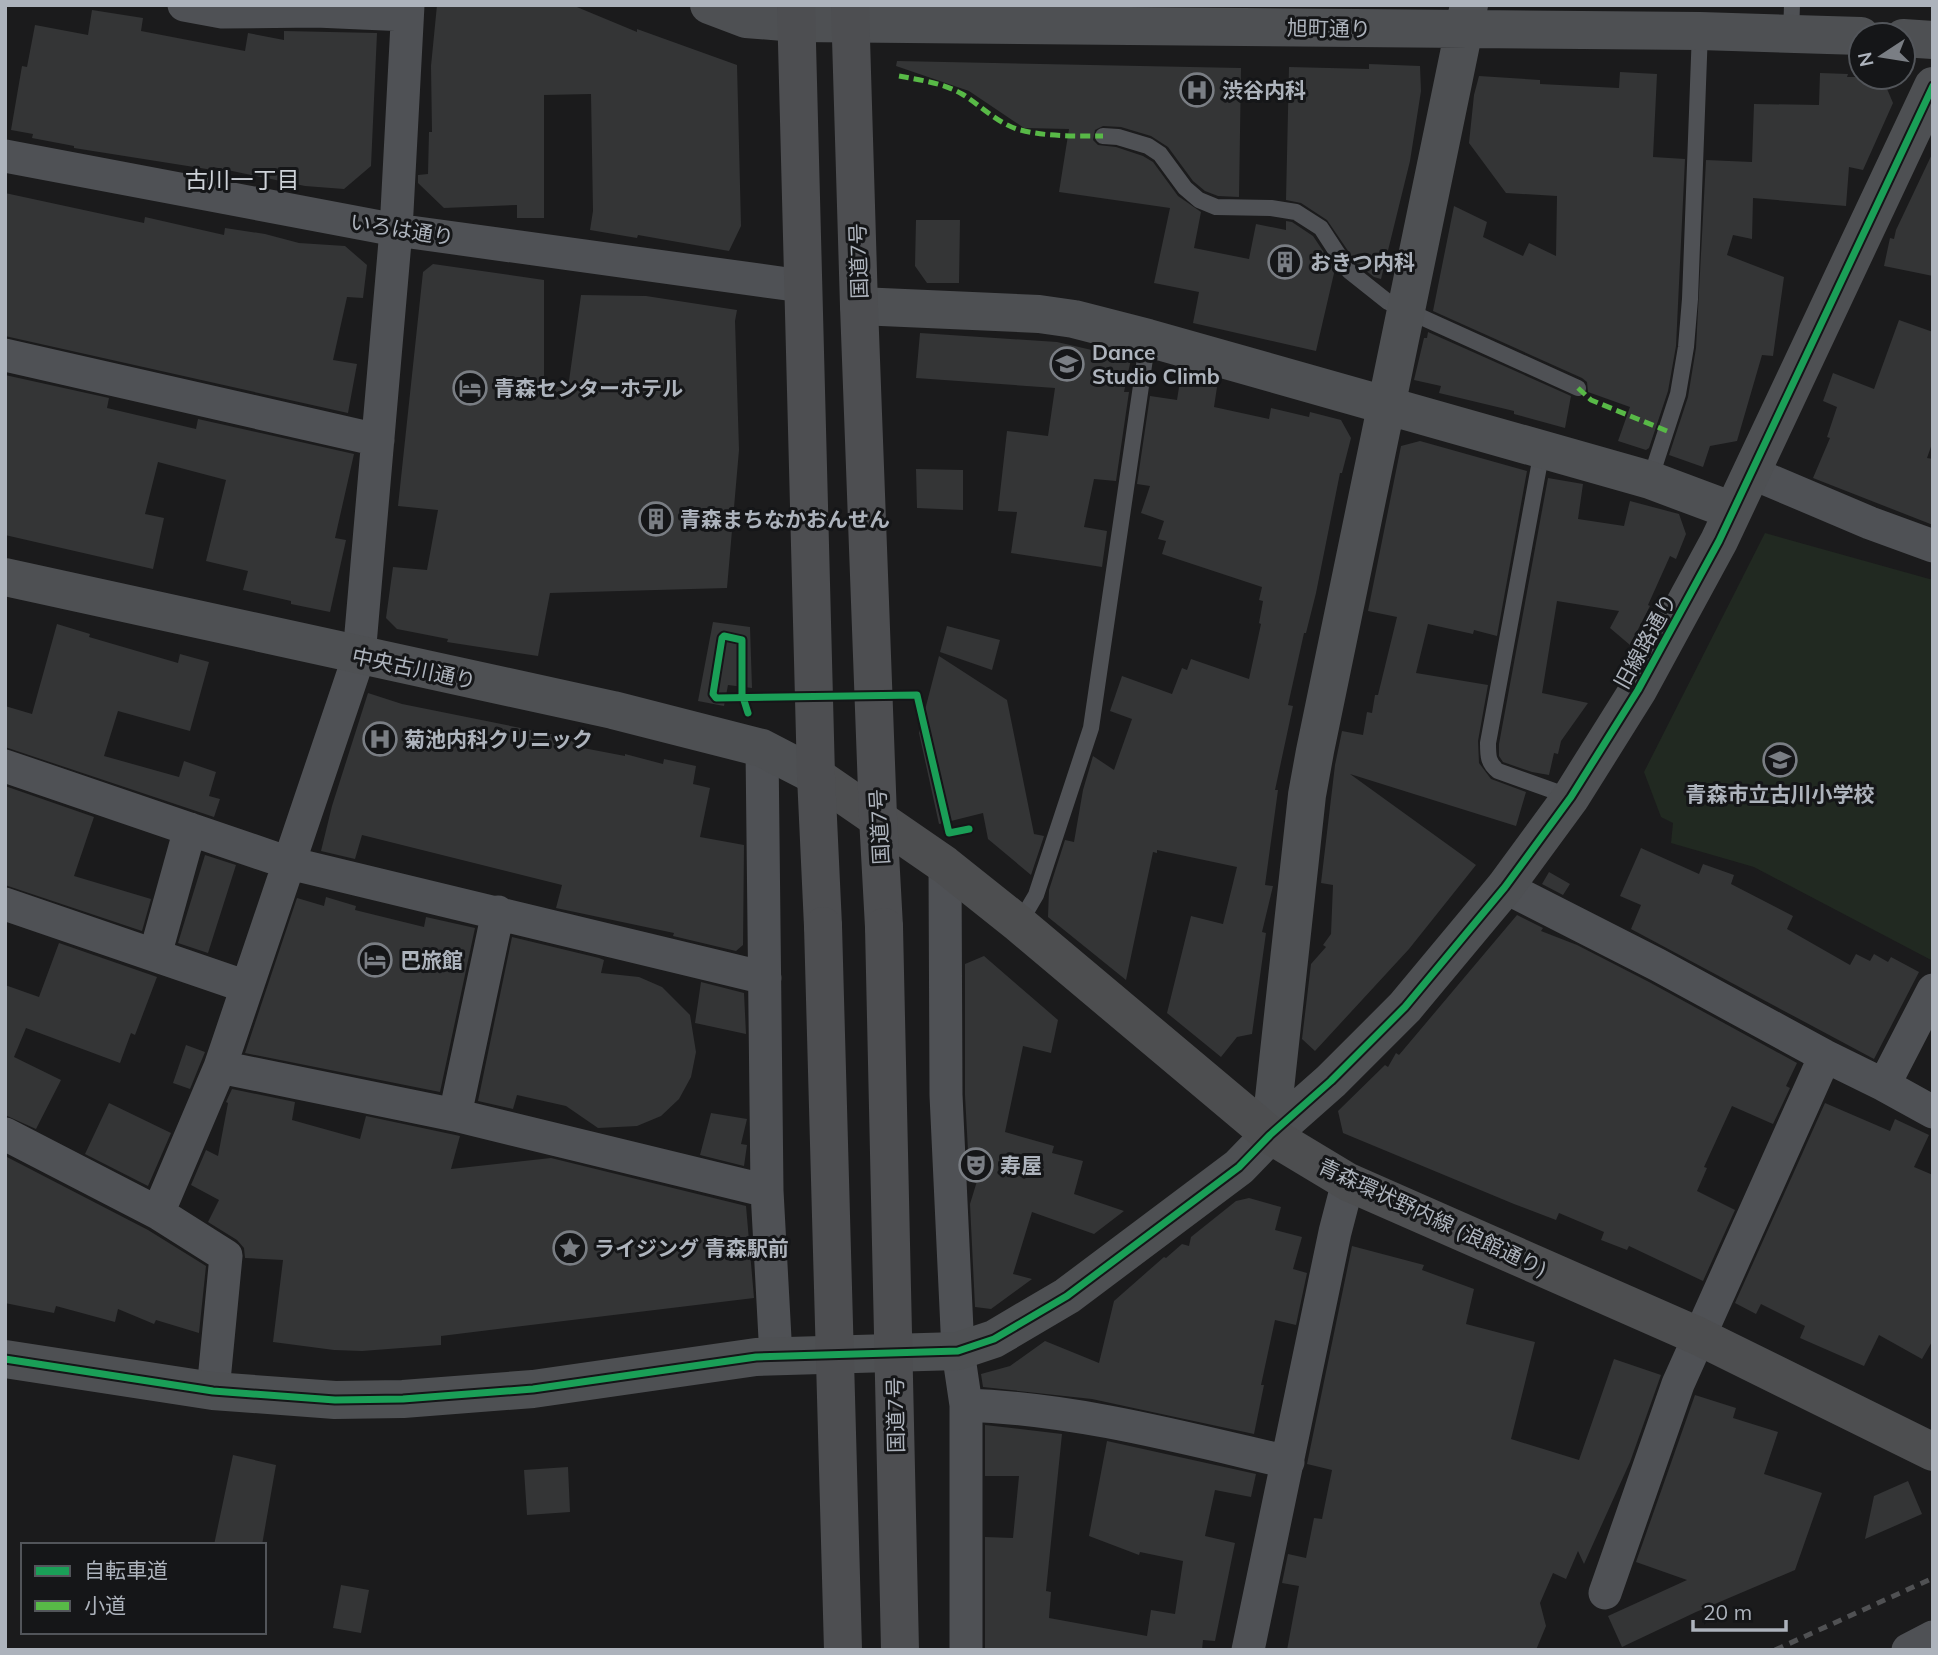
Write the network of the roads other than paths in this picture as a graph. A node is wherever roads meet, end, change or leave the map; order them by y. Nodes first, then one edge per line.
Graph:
1 (184, 5) edge
2 (709, 5) edge
3 (407, 10) edge
4 (796, 14) edge
5 (850, 14) edge
6 (1217, 16) edge
7 (1467, 17) edge
8 (1791, 20) edge
9 (1700, 31) junction
10 (1847, 33) edge
11 (1933, 86) edge
12 (1103, 136) dead end
13 (5, 156) edge
14 (396, 230) junction
15 (802, 286) junction
16 (859, 306) junction
17 (1406, 312) junction
18 (1148, 338) junction
19 (5, 355) edge
20 (1578, 388) dead end
21 (1385, 407) junction
22 (378, 440) junction
23 (1542, 450) junction
24 (1752, 473) junction
25 (1650, 480) junction
26 (1733, 511) junction
27 (1933, 545) edge
28 (5, 577) edge
29 (359, 656) junction
30 (762, 748) junction
31 (5, 766) edge
32 (816, 776) junction
33 (1571, 797) junction
34 (878, 817) junction
35 (190, 829) junction
36 (289, 863) junction
37 (945, 865) junction
38 (1505, 887) junction
39 (5, 904) edge
40 (498, 912) junction
41 (1019, 924) junction
42 (155, 955) junction
43 (765, 978) junction
44 (247, 987) junction
45 (1933, 990) edge
46 (1825, 1056) junction
47 (220, 1067) junction
48 (1884, 1085) junction
49 (1933, 1112) edge
50 (455, 1115) junction
51 (5, 1134) edge
52 (1270, 1135) junction
53 (1348, 1182) junction
54 (767, 1191) junction
55 (159, 1213) junction
56 (1698, 1336) junction
57 (958, 1351) junction
58 (776, 1357) junction
59 (5, 1359) edge
60 (213, 1391) junction
61 (965, 1405) junction
62 (1933, 1452) edge
63 (1288, 1462) junction
64 (1605, 1593) dead end
65 (1933, 1637) edge
66 (843, 1650) edge
67 (900, 1650) edge
68 (966, 1650) edge
69 (1248, 1650) edge
70 (1908, 1650) edge

1 - 3 street
2 - 4 street, 旭町通り
3 - 14 street
4 - 5 street, 旭町通り
4 - 15 highway
5 - 6 street, 旭町通り
5 - 16 highway, 国道7号
6 - 7 street, 旭町通り
7 - 9 street, 旭町通り
7 - 17 street
8 - 9 street, 旭町通り
8 - 10 street, 旭町通り
9 - 25 lane
11 - 24 street, 旧線路通り
12 - 17 lane
13 - 14 street, いろは通り
14 - 15 street, いろは通り
14 - 22 street
15 - 32 highway
16 - 18 street
16 - 34 highway, 国道7号
17 - 20 lane
17 - 21 street
18 - 21 street
18 - 41 lane
19 - 22 street
21 - 23 street
21 - 52 street
22 - 29 street
23 - 25 street
23 - 33 lane
24 - 26 street, 旧線路通り
24 - 27 street
25 - 26 street
26 - 33 street, 旧線路通り
28 - 29 street, 中央古川通り
29 - 30 street, 中央古川通り
29 - 36 street
30 - 32 street, 中央古川通り
30 - 43 street
31 - 35 street
32 - 34 main road, 青森環状野内線 (浪館通り)
32 - 66 highway, bridge
33 - 38 street, 旧線路通り
34 - 37 main road, 青森環状野内線 (浪館通り)
34 - 67 highway, 国道7号, bridge
35 - 36 street
35 - 42 street
36 - 40 street
36 - 44 street
37 - 41 main road, 青森環状野内線 (浪館通り)
37 - 57 street
38 - 46 street
38 - 52 street, 旧線路通り
39 - 42 street
40 - 43 street
40 - 50 street
41 - 52 main road, 青森環状野内線 (浪館通り)
42 - 44 street
43 - 54 street
44 - 47 street
45 - 48 street
46 - 48 street
46 - 56 street
47 - 50 street
47 - 55 street
48 - 49 street
50 - 54 street
51 - 55 street
52 - 53 main road, 青森環状野内線 (浪館通り)
52 - 57 street, 旧線路通り
53 - 56 main road, 青森環状野内線 (浪館通り)
53 - 63 street
54 - 58 street
55 - 60 street
56 - 62 main road, 青森環状野内線 (浪館通り)
56 - 64 street
57 - 58 street, 旧線路通り
57 - 61 street
58 - 60 street, 旧線路通り
59 - 60 street, 旧線路通り
61 - 63 street
61 - 68 street
63 - 69 street
65 - 70 street

